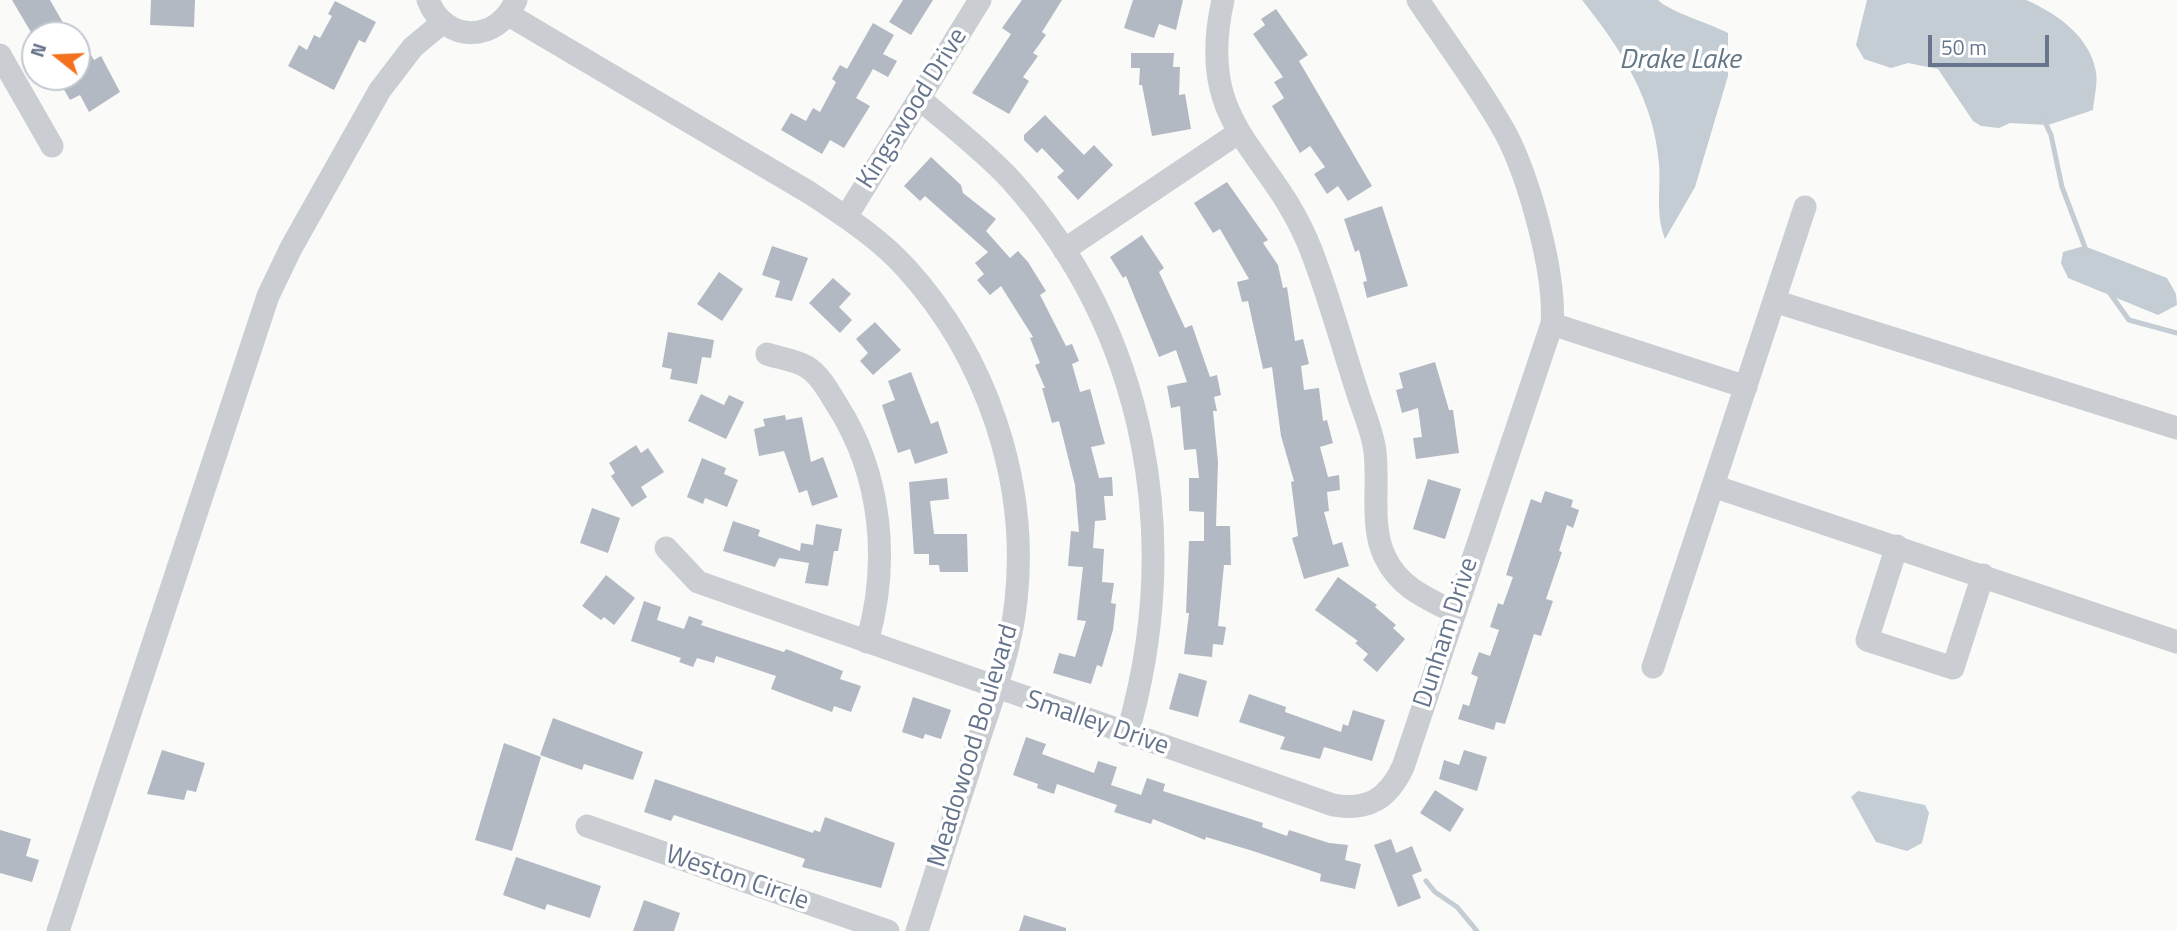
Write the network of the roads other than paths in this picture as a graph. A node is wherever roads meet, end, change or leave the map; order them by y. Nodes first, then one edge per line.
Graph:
1 (428, 0) edge
2 (980, 0) edge
3 (1223, 0) edge
4 (1418, 0) edge
5 (512, 7) edge
6 (442, 23) junction
7 (0, 55) edge
8 (920, 99) junction
9 (1238, 133) junction
10 (52, 146) dead end
11 (1805, 207) dead end
12 (846, 217) junction
13 (1064, 250) junction
14 (1774, 301) junction
15 (1552, 324) junction
16 (766, 354) dead end
17 (1746, 387) junction
18 (2177, 428) edge
19 (1713, 486) junction
20 (1897, 546) junction
21 (666, 548) dead end
22 (1983, 575) junction
23 (1454, 612) junction
24 (867, 642) junction
25 (2177, 642) edge
26 (1653, 667) dead end
27 (995, 689) junction
28 (1127, 735) junction
29 (1383, 797) joint
30 (587, 825) dead end
31 (58, 931) edge
32 (888, 931) edge
33 (917, 931) edge

1 - 6 street
2 - 8 street, Kingswood Drive
3 - 9 street
4 - 15 street, Dunham Drive
5 - 6 street
5 - 12 street, Meadowood Boulevard
6 - 31 street
7 - 10 street
8 - 12 street, Kingswood Drive
8 - 13 street
9 - 13 street
9 - 23 street
11 - 14 street
12 - 27 street, Meadowood Boulevard
13 - 28 street
14 - 17 street
14 - 18 street
15 - 17 street
15 - 23 street, Dunham Drive
16 - 24 street
17 - 19 street
19 - 20 street
19 - 26 street
20 - 22 street
20 - 22 street
21 - 24 street, Smalley Drive
22 - 25 street
23 - 29 street, Dunham Drive
24 - 27 street, Smalley Drive
27 - 28 street, Smalley Drive
27 - 33 street, Meadowood Boulevard
28 - 29 street, Smalley Drive
30 - 32 street, Weston Circle

